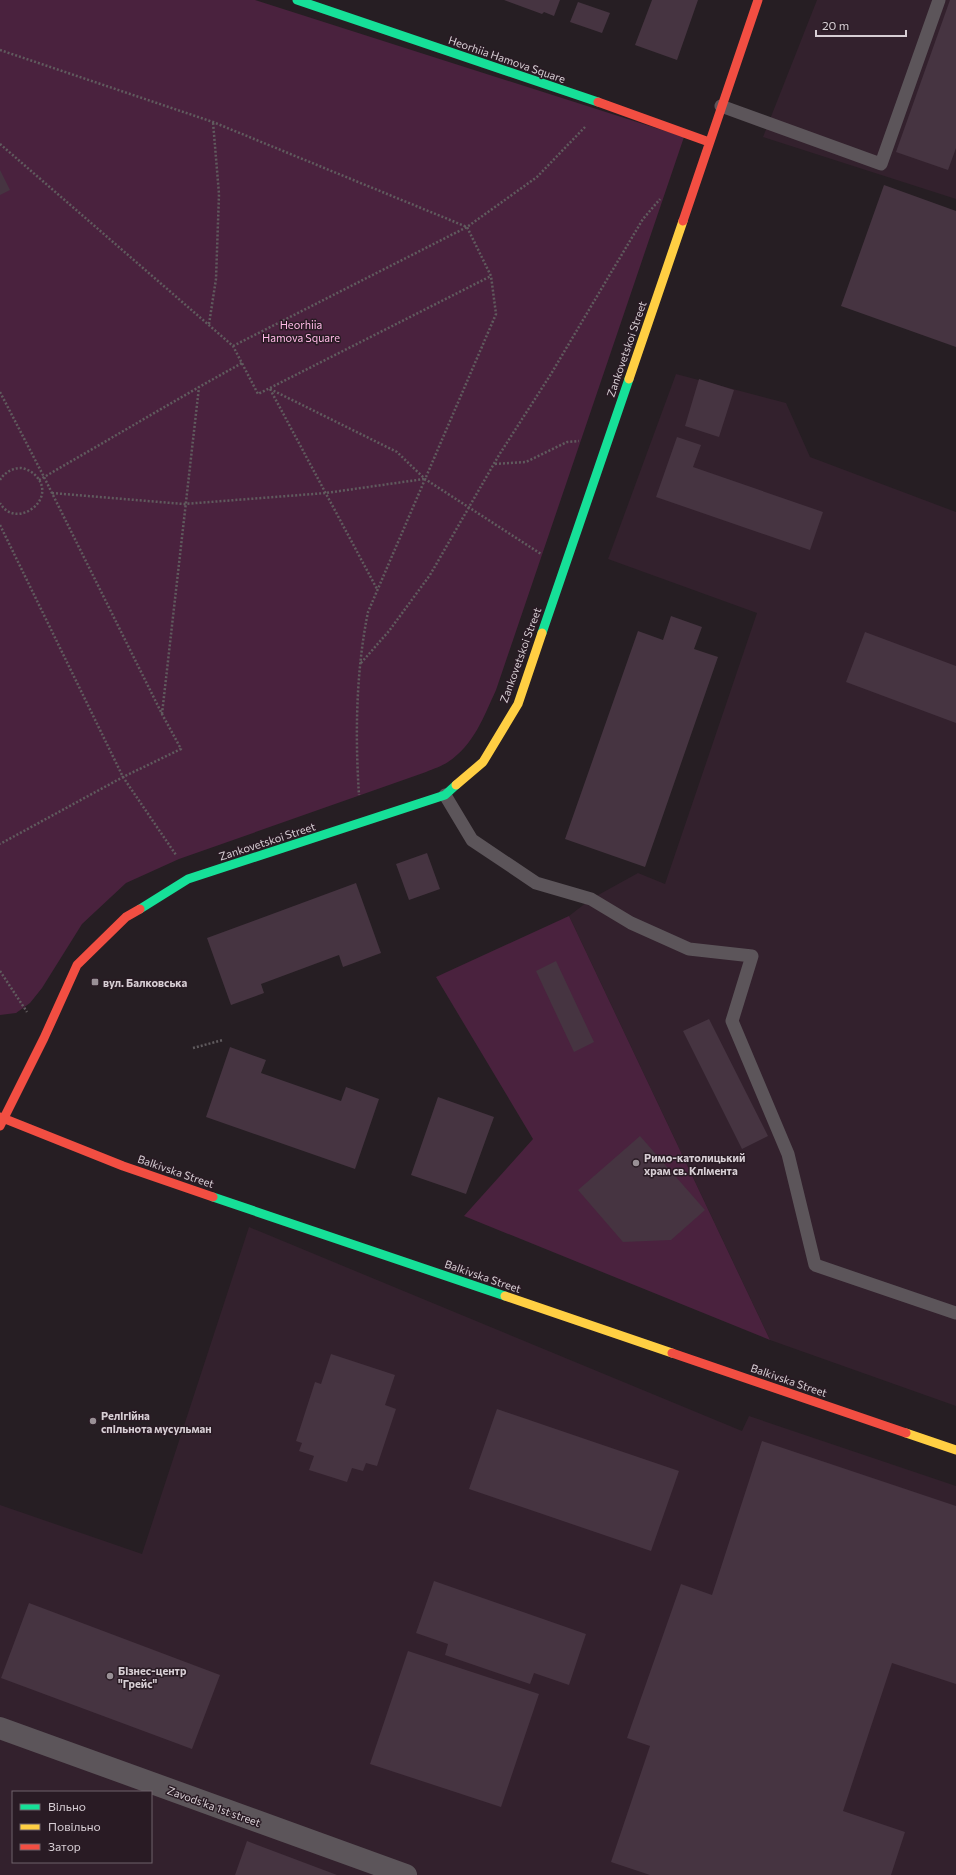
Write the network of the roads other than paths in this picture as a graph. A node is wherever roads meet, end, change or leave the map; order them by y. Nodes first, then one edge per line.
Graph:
1 (297, 0) edge
2 (758, 0) edge
3 (939, 0) edge
4 (721, 106) junction
5 (709, 142) junction
6 (445, 795) junction
7 (1, 1119) edge
8 (1, 1136) dead end
9 (956, 1313) edge
10 (956, 1450) edge
11 (0, 1728) edge
12 (406, 1875) edge

1 - 5 street, Heorhiia Hamova Square
2 - 4 street, Zankovetskoi Street
3 - 4 lane
4 - 5 street, Zankovetskoi Street
5 - 6 street, Zankovetskoi Street
6 - 7 street, Zankovetskoi Street
6 - 9 lane
7 - 8 street, Zankovetskoi Street
7 - 10 street, Balkivska Street
11 - 12 street, Zavods'ka 1st street

